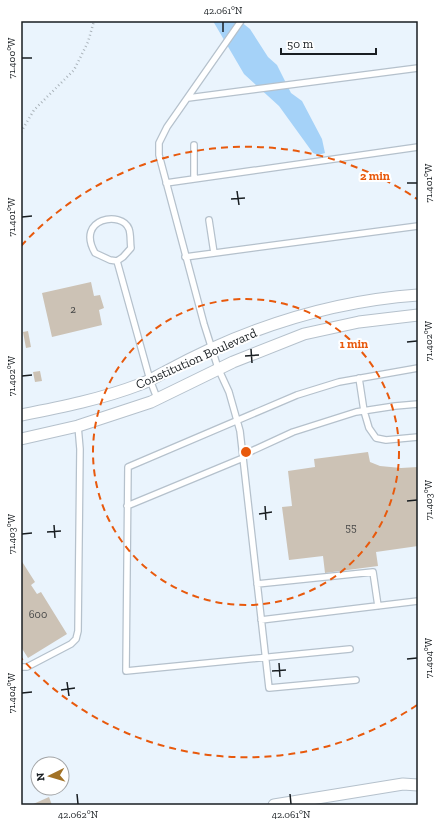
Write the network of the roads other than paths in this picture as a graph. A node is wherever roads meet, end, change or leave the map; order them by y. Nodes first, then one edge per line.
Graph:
1 (241, 21) edge
2 (418, 68) edge
3 (188, 98) junction
4 (194, 146) dead end
5 (418, 147) edge
6 (194, 179) junction
7 (166, 183) junction
8 (209, 220) dead end
9 (418, 226) edge
10 (214, 253) junction
11 (185, 257) junction
12 (117, 261) junction
13 (418, 296) edge
14 (418, 315) edge
15 (212, 349) junction
16 (218, 368) junction
17 (418, 368) edge
18 (360, 378) junction
19 (150, 380) junction
20 (157, 398) junction
21 (418, 404) edge
22 (364, 411) junction
23 (21, 415) edge
24 (237, 421) junction
25 (78, 426) junction
26 (418, 438) edge
27 (21, 439) edge
28 (243, 456) junction
29 (127, 506) junction
30 (257, 584) junction
31 (418, 601) edge
32 (378, 606) junction
33 (261, 620) junction
34 (350, 649) dead end
35 (265, 658) junction
36 (21, 667) edge
37 (356, 680) dead end
38 (418, 785) edge
39 (274, 805) edge

1 - 3 lane
2 - 3 lane
3 - 7 lane
4 - 6 lane
5 - 6 lane
6 - 7 lane
7 - 11 lane
8 - 10 lane
9 - 10 lane
10 - 11 lane
11 - 15 lane
12 - 12 lane
12 - 19 lane
13 - 15 street, Constitution Boulevard
14 - 16 street, Constitution Boulevard
15 - 16 lane
15 - 19 street, Constitution Boulevard
16 - 20 street, Constitution Boulevard
16 - 24 lane
17 - 18 lane
18 - 22 lane
18 - 24 lane
19 - 20 lane
19 - 23 street, Constitution Boulevard
20 - 25 street, Constitution Boulevard
21 - 22 lane
22 - 26 lane
22 - 28 lane
24 - 28 lane
24 - 29 lane
25 - 27 street, Constitution Boulevard
25 - 36 lane
28 - 29 lane
28 - 30 lane
29 - 35 lane
30 - 32 lane
30 - 33 lane
31 - 32 lane
32 - 33 lane
33 - 35 lane
34 - 35 lane
35 - 37 lane
38 - 39 street

